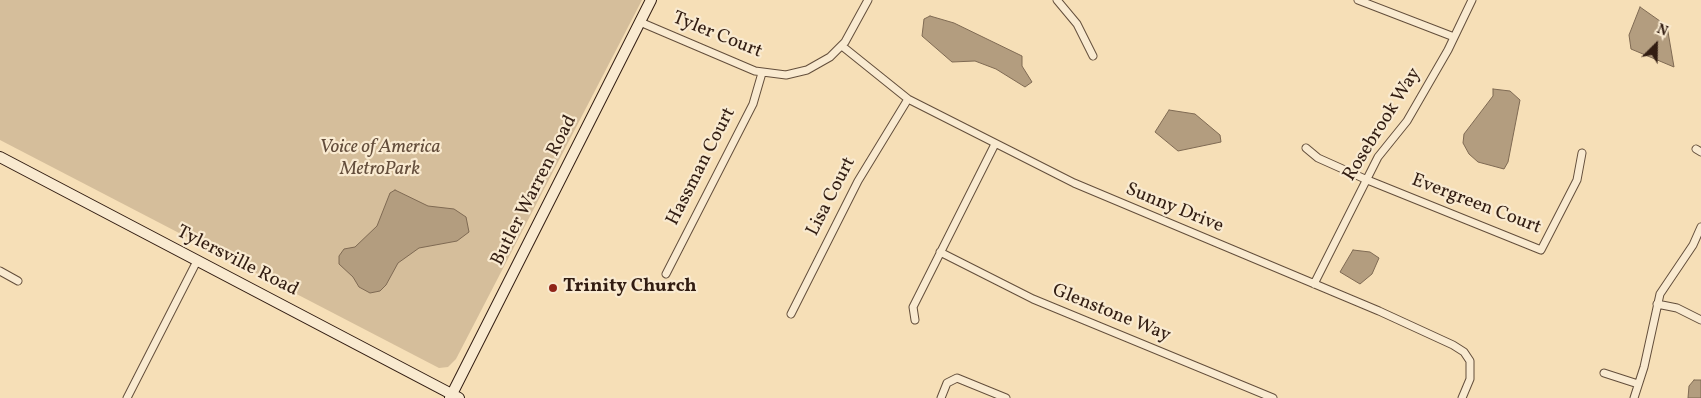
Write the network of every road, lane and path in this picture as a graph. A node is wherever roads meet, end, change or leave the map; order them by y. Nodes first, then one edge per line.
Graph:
1 (651, 0) edge
2 (868, 0) edge
3 (1057, 0) edge
4 (1358, 0) edge
5 (1472, 0) edge
6 (640, 22) junction
7 (1454, 37) junction
8 (842, 46) junction
9 (1093, 56) dead end
10 (762, 73) junction
11 (908, 99) junction
12 (994, 144) junction
13 (1306, 148) dead end
14 (1582, 153) dead end
15 (0, 157) edge
16 (1366, 179) junction
17 (1701, 227) edge
18 (940, 252) junction
19 (197, 262) junction
20 (0, 271) edge
21 (666, 274) dead end
22 (18, 281) dead end
23 (1314, 284) junction
24 (1657, 304) junction
25 (791, 314) dead end
26 (915, 320) dead end
27 (1701, 320) edge
28 (1604, 373) dead end
29 (1638, 384) junction
30 (453, 397) edge
31 (126, 398) edge
32 (941, 398) edge
33 (1006, 398) edge
34 (1273, 398) edge
35 (1462, 398) edge
36 (1634, 398) edge

1 - 6 main road, Butler Warren Road
2 - 8 street, Tyler Court
3 - 9 street
4 - 7 street
5 - 7 street, Rosebrook Way
6 - 10 street, Tyler Court
6 - 30 main road, Butler Warren Road
7 - 16 street, Rosebrook Way
8 - 10 street, Tyler Court
8 - 11 street, Sunny Drive
10 - 21 street, Hassman Court
11 - 12 street, Sunny Drive
11 - 25 street, Lisa Court
12 - 18 street
12 - 23 street, Sunny Drive
13 - 16 street, Evergreen Court
14 - 16 street, Evergreen Court
15 - 19 main road, Tylersville Road
16 - 23 street, Rosebrook Way
17 - 24 street
18 - 26 street
18 - 34 street, Glenstone Way
19 - 30 main road, Tylersville Road
19 - 31 street
20 - 22 street
23 - 35 street, Sunny Drive
24 - 27 street
24 - 29 street
28 - 29 street
29 - 36 street
32 - 33 street

